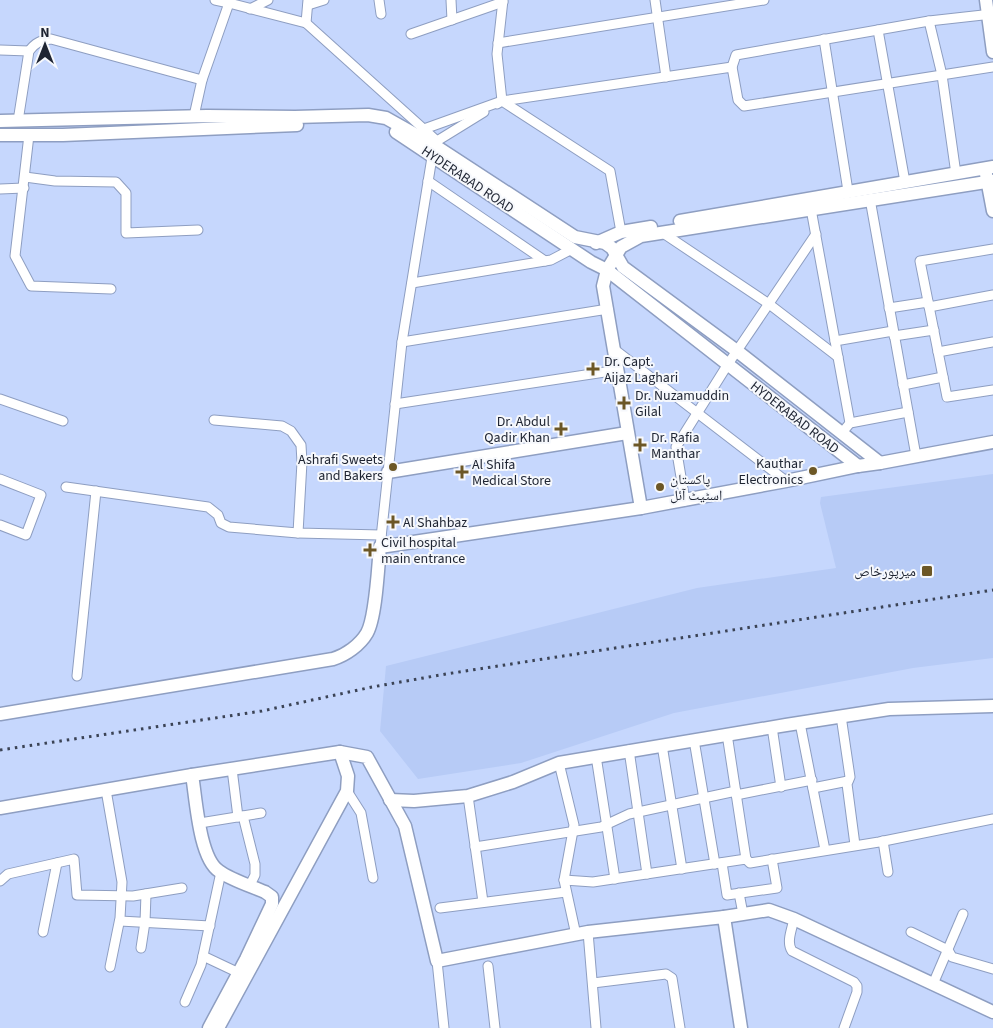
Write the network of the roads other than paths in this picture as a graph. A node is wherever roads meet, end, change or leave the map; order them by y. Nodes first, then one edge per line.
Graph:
1 (216, 0) edge
2 (268, 0) edge
3 (324, 0) edge
4 (379, 0) edge
5 (451, 0) edge
6 (655, 0) edge
7 (764, 0) edge
8 (986, 0) edge
9 (503, 1) edge
10 (229, 2) edge
11 (308, 2) edge
12 (250, 9) junction
13 (381, 14) dead end
14 (990, 14) edge
15 (657, 17) junction
16 (452, 20) junction
17 (930, 21) junction
18 (306, 23) junction
19 (878, 30) junction
20 (412, 34) dead end
21 (824, 39) junction
22 (498, 43) junction
23 (0, 50) edge
24 (29, 51) junction
25 (993, 52) edge
26 (732, 67) junction
27 (993, 67) edge
28 (942, 75) junction
29 (666, 77) junction
30 (202, 80) junction
31 (888, 83) junction
32 (833, 92) junction
33 (502, 101) junction
34 (194, 116) junction
35 (0, 121) edge
36 (18, 121) junction
37 (424, 129) junction
38 (0, 135) edge
39 (29, 135) junction
40 (434, 147) junction
41 (989, 168) edge
42 (956, 174) junction
43 (25, 177) junction
44 (428, 181) junction
45 (990, 181) edge
46 (904, 182) junction
47 (24, 188) junction
48 (0, 189) edge
49 (848, 191) junction
50 (870, 199) junction
51 (811, 209) junction
52 (993, 211) edge
53 (198, 230) dead end
54 (622, 232) junction
55 (663, 233) junction
56 (816, 234) junction
57 (598, 242) junction
58 (572, 248) junction
59 (993, 249) edge
60 (616, 255) junction
61 (588, 259) junction
62 (545, 261) junction
63 (607, 270) junction
64 (412, 283) junction
65 (111, 289) dead end
66 (993, 296) edge
67 (769, 304) junction
68 (929, 304) junction
69 (889, 308) junction
70 (608, 309) junction
71 (934, 330) junction
72 (894, 334) junction
73 (835, 341) junction
74 (402, 342) junction
75 (993, 342) edge
76 (614, 349) junction
77 (737, 351) junction
78 (938, 352) junction
79 (838, 357) junction
80 (728, 364) junction
81 (618, 370) junction
82 (943, 376) junction
83 (903, 385) junction
84 (993, 390) edge
85 (0, 399) edge
86 (396, 404) junction
87 (698, 412) junction
88 (908, 412) junction
89 (214, 420) dead end
90 (63, 421) dead end
91 (850, 423) junction
92 (627, 433) junction
93 (841, 434) junction
94 (993, 442) edge
95 (916, 456) junction
96 (880, 463) junction
97 (858, 466) junction
98 (388, 472) junction
99 (0, 479) edge
100 (786, 481) junction
101 (66, 487) dead end
102 (96, 491) junction
103 (685, 501) junction
104 (641, 508) junction
105 (0, 526) edge
106 (298, 533) junction
107 (381, 541) junction
108 (77, 676) dead end
109 (993, 706) edge
110 (0, 714) edge
111 (840, 716) junction
112 (800, 722) junction
113 (772, 727) junction
114 (727, 734) junction
115 (694, 740) junction
116 (662, 745) junction
117 (629, 750) junction
118 (340, 752) junction
119 (596, 756) junction
120 (559, 763) junction
121 (232, 769) junction
122 (192, 774) junction
123 (848, 781) junction
124 (812, 784) junction
125 (781, 786) junction
126 (106, 790) junction
127 (347, 791) junction
128 (736, 793) junction
129 (468, 796) junction
130 (704, 798) junction
131 (390, 800) junction
132 (672, 804) junction
133 (0, 808) edge
134 (639, 812) junction
135 (261, 813) dead end
136 (240, 817) junction
137 (993, 819) edge
138 (200, 823) junction
139 (607, 824) junction
140 (573, 831) junction
141 (883, 841) junction
142 (855, 846) junction
143 (475, 847) junction
144 (825, 850) junction
145 (746, 859) junction
146 (772, 859) junction
147 (57, 863) junction
148 (718, 864) junction
149 (682, 869) junction
150 (221, 872) junction
151 (888, 872) dead end
152 (648, 874) junction
153 (373, 878) dead end
154 (615, 879) junction
155 (564, 880) junction
156 (0, 881) edge
157 (250, 885) junction
158 (182, 888) dead end
159 (566, 892) junction
160 (739, 893) junction
161 (146, 894) junction
162 (123, 896) junction
163 (482, 902) junction
164 (440, 908) dead end
165 (743, 914) junction
166 (963, 914) dead end
167 (724, 917) junction
168 (794, 920) junction
169 (120, 921) junction
170 (145, 922) junction
171 (210, 926) junction
172 (43, 932) dead end
173 (588, 932) junction
174 (911, 932) dead end
175 (576, 935) junction
176 (141, 948) dead end
177 (948, 950) junction
178 (203, 956) junction
179 (437, 961) junction
180 (488, 966) dead end
181 (110, 967) dead end
182 (993, 969) edge
183 (239, 973) junction
184 (592, 983) junction
185 (933, 984) junction
186 (185, 1002) dead end
187 (993, 1012) edge
188 (209, 1028) edge
189 (218, 1028) edge
190 (444, 1028) edge
191 (495, 1028) edge
192 (596, 1028) edge
193 (680, 1028) edge
194 (741, 1028) edge
195 (844, 1028) edge

1 - 10 street
2 - 12 street
3 - 11 street
4 - 13 street
5 - 16 street
6 - 15 street
7 - 15 street
8 - 14 main road
9 - 16 street
9 - 22 street
10 - 12 street
10 - 30 street
11 - 18 street
12 - 18 street
14 - 17 street
14 - 25 main road
15 - 22 street
15 - 29 street
16 - 20 street
17 - 19 street
17 - 28 street
18 - 37 street
19 - 21 street
19 - 31 street
21 - 26 street
21 - 32 street
22 - 33 street
23 - 24 street
24 - 30 street
24 - 36 street
26 - 29 street
26 - 32 street
27 - 28 street
28 - 31 street
28 - 42 street
29 - 33 street
30 - 34 street
31 - 32 street
31 - 46 street
32 - 49 street
33 - 37 street
33 - 40 street
33 - 54 street
34 - 36 main road, HYDERABAD ROAD
34 - 40 main road, HYDERABAD ROAD
35 - 36 main road, HYDERABAD ROAD
37 - 40 street
38 - 39 main road, HYDERABAD ROAD
39 - 40 main road, HYDERABAD ROAD
39 - 43 street
40 - 44 street
40 - 57 main road, HYDERABAD ROAD
40 - 58 main road, HYDERABAD ROAD
41 - 42 main road
41 - 45 main road
42 - 46 main road
43 - 47 street
43 - 53 street
44 - 62 street
44 - 64 street
45 - 50 main road
45 - 52 main road
46 - 49 main road
47 - 48 street
47 - 65 street
49 - 54 main road
50 - 51 main road
50 - 69 street
51 - 55 main road
51 - 56 street
54 - 57 main road
55 - 60 main road
55 - 67 street
56 - 67 street
56 - 73 street
57 - 60 main road, HYDERABAD ROAD
57 - 61 main road
58 - 61 main road, HYDERABAD ROAD
58 - 62 street
59 - 68 street
60 - 63 main road
60 - 77 main road, HYDERABAD ROAD
61 - 63 main road, HYDERABAD ROAD
62 - 64 street
63 - 70 main road
63 - 80 main road, HYDERABAD ROAD
64 - 74 street
66 - 68 street
67 - 77 street
67 - 79 street
68 - 69 street
68 - 71 street
69 - 72 street
70 - 74 street
70 - 76 main road
71 - 72 street
71 - 78 street
72 - 73 street
72 - 83 street
73 - 79 street
74 - 86 street
75 - 78 street
76 - 81 main road
76 - 87 street
77 - 80 street
77 - 93 main road, HYDERABAD ROAD
78 - 82 street
79 - 91 street
80 - 87 street
80 - 97 main road, HYDERABAD ROAD
81 - 86 street
81 - 92 main road
82 - 83 street
82 - 84 street
83 - 88 street
85 - 90 street
86 - 98 street
87 - 100 street
87 - 103 street
88 - 91 street
88 - 95 street
89 - 106 street
91 - 93 street
92 - 98 main road
92 - 104 main road
93 - 96 main road, HYDERABAD ROAD
94 - 95 main road
95 - 96 main road
96 - 97 main road
97 - 100 main road
98 - 107 street
99 - 105 street
100 - 103 main road
101 - 102 street
102 - 106 street
102 - 108 street
103 - 104 main road
104 - 107 main road
106 - 107 street
107 - 110 main road
109 - 111 main road
111 - 112 main road
111 - 123 street
112 - 113 main road
112 - 124 street
113 - 114 main road
113 - 125 street
114 - 115 main road
114 - 128 street
115 - 116 main road
115 - 130 street
116 - 117 main road
116 - 132 street
117 - 119 main road
117 - 134 street
118 - 121 main road
118 - 127 main road
118 - 131 main road
119 - 120 main road
119 - 139 street
120 - 129 main road
120 - 140 street
121 - 122 main road
121 - 136 street
122 - 126 main road
122 - 138 main road
123 - 124 street
123 - 142 street
124 - 125 street
124 - 144 street
125 - 128 street
126 - 133 main road
126 - 162 street
127 - 153 street
127 - 189 main road
128 - 130 street
128 - 145 street
129 - 131 main road
129 - 143 street
130 - 132 street
130 - 148 street
131 - 179 main road
132 - 134 street
132 - 149 street
134 - 139 street
134 - 152 street
135 - 136 street
136 - 138 street
136 - 157 street
137 - 141 street
138 - 150 main road
139 - 140 street
139 - 154 street
140 - 143 street
140 - 155 street
141 - 142 street
141 - 151 street
142 - 144 street
143 - 163 street
144 - 146 street
145 - 146 street
145 - 148 street
146 - 160 street
147 - 156 street
147 - 162 street
147 - 172 street
148 - 149 street
148 - 160 street
149 - 152 street
150 - 157 main road
150 - 171 street
152 - 154 street
154 - 155 street
155 - 159 street
157 - 183 main road
158 - 161 street
159 - 163 street
159 - 175 street
160 - 165 street
161 - 162 street
161 - 170 street
162 - 169 street
163 - 164 street
165 - 167 main road
165 - 168 main road
166 - 177 street
167 - 173 main road
167 - 194 main road
168 - 185 main road
168 - 195 street
169 - 170 street
169 - 181 street
170 - 171 street
170 - 176 street
171 - 178 street
173 - 175 main road
173 - 184 street
174 - 177 street
175 - 179 main road
177 - 182 street
177 - 185 street
178 - 183 street
178 - 186 street
179 - 190 street
180 - 191 street
183 - 188 main road
184 - 192 street
184 - 193 street
185 - 187 main road

